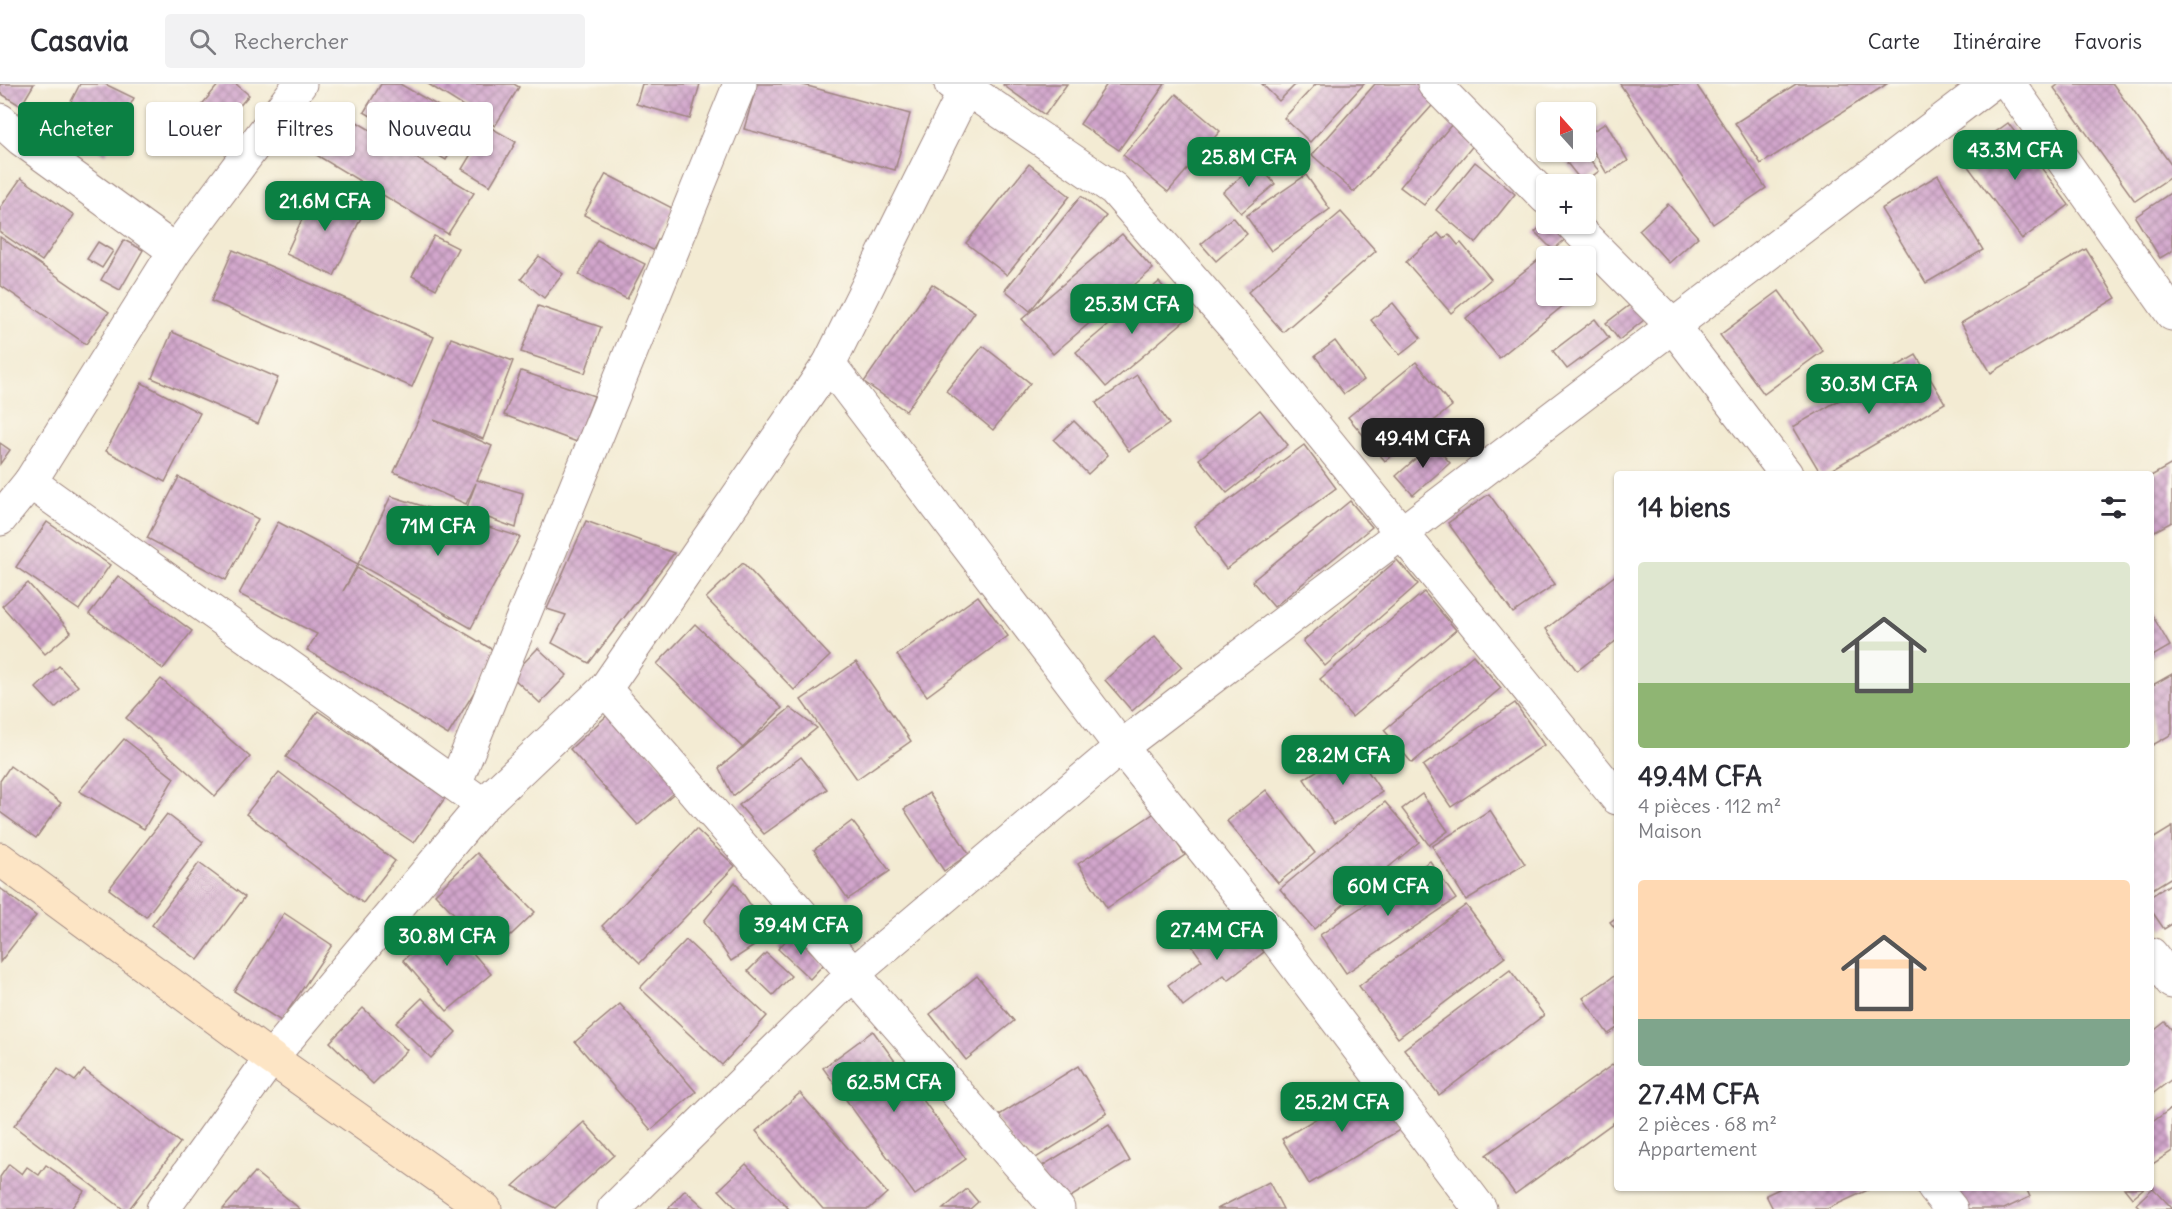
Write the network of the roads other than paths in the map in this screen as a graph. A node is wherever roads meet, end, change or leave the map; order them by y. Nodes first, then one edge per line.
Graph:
1 (300, 84) edge
2 (740, 84) edge
3 (1434, 84) edge
4 (1990, 84) edge
5 (2009, 84) edge
6 (962, 85) edge
7 (0, 120) edge
8 (1536, 188) edge
9 (1582, 234) edge
10 (175, 251) junction
11 (2172, 314) edge
12 (1672, 325) junction
13 (829, 364) junction
14 (1784, 471) edge
15 (30, 482) junction
16 (0, 519) edge
17 (1402, 532) junction
18 (605, 689) junction
19 (1121, 747) junction
20 (455, 784) junction
21 (1614, 794) edge
22 (483, 805) junction
23 (0, 859) edge
24 (2154, 958) edge
25 (853, 974) junction
26 (2172, 982) edge
27 (271, 1058) junction
28 (1936, 1191) edge
29 (163, 1209) edge
30 (485, 1209) edge
31 (614, 1209) edge
32 (1058, 1209) edge
33 (1480, 1209) edge
34 (1951, 1209) edge

1 - 10 street
2 - 20 street
3 - 8 street
4 - 12 street
5 - 11 street
6 - 13 street
6 - 17 street
7 - 10 street
9 - 12 street
10 - 15 street
12 - 14 street
12 - 17 street
13 - 18 street
13 - 19 street
15 - 16 street
15 - 20 street
17 - 19 street
17 - 21 street
18 - 22 street
18 - 25 street
19 - 25 street
19 - 33 street
20 - 22 street
22 - 27 street
23 - 27 street
24 - 26 street
25 - 31 street
25 - 32 street
27 - 29 street
27 - 30 street
28 - 34 street

